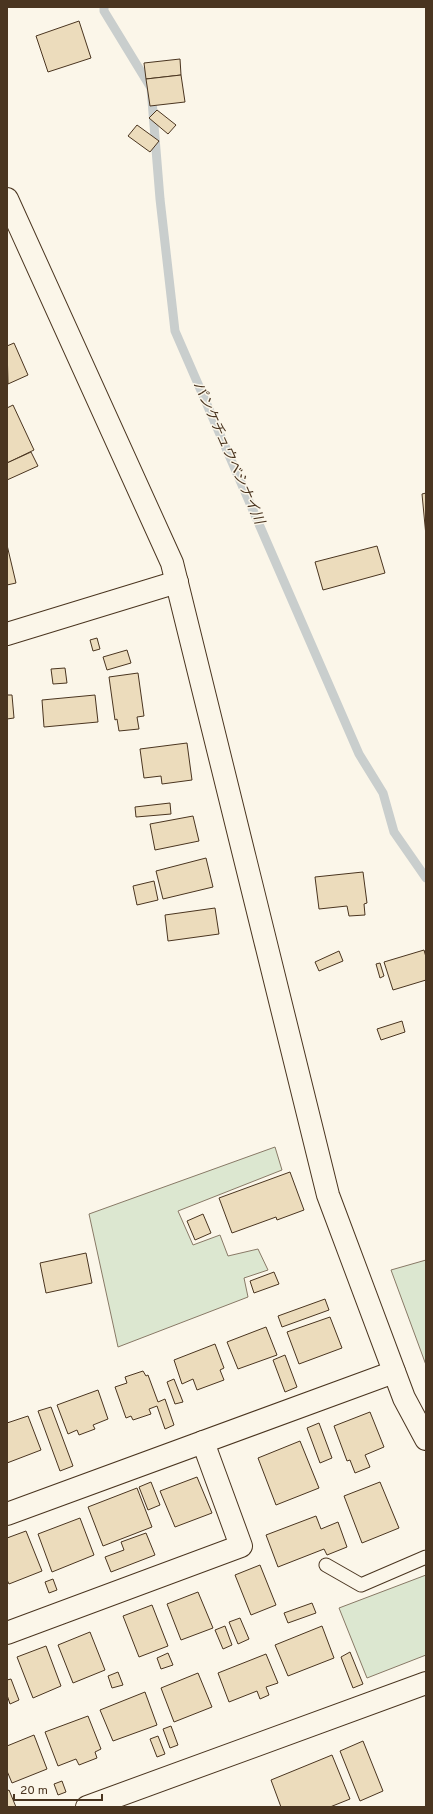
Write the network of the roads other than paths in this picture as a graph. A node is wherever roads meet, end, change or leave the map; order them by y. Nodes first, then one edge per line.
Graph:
1 (7, 199) edge
2 (177, 582) junction
3 (7, 634) edge
4 (394, 1372) junction
5 (426, 1439) edge
6 (204, 1442) junction
7 (7, 1514) edge
8 (426, 1557) edge
9 (326, 1565) dead end
10 (7, 1633) edge
11 (426, 1683) edge
12 (87, 1807) edge

1 - 2 street
2 - 3 street
2 - 4 street
4 - 5 street
4 - 6 street
6 - 7 street
6 - 10 street
8 - 9 lane
11 - 12 street

